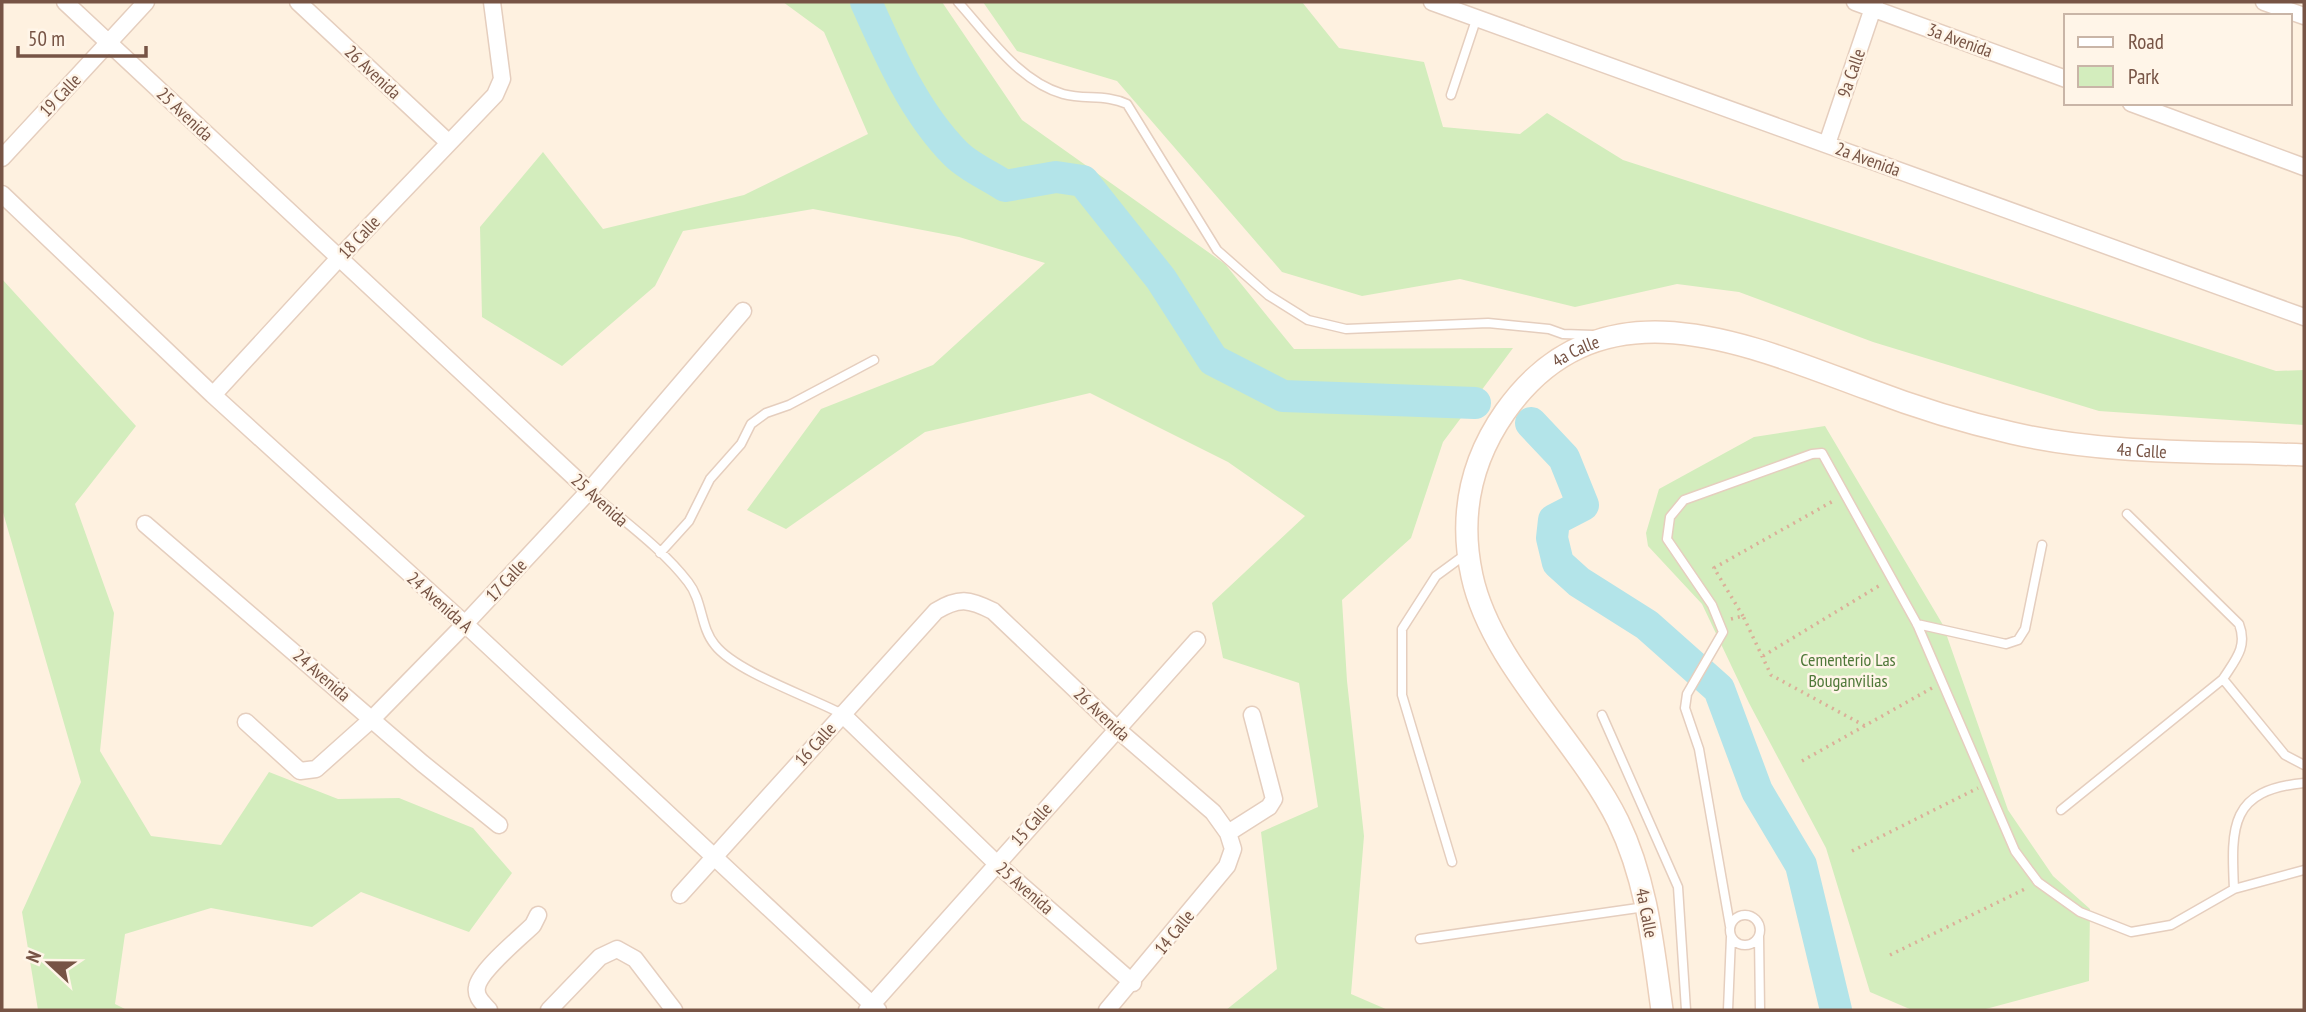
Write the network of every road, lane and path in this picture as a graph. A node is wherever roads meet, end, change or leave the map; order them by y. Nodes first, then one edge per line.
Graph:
1 (65, 2) edge
2 (146, 2) edge
3 (298, 2) edge
4 (492, 2) edge
5 (958, 2) edge
6 (1432, 2) edge
7 (1855, 2) edge
8 (2264, 2) edge
9 (1874, 5) edge
10 (2304, 16) edge
11 (1476, 20) junction
12 (108, 43) junction
13 (2064, 78) edge
14 (1451, 95) dead end
15 (2136, 105) edge
16 (448, 142) junction
17 (1827, 144) junction
18 (2, 158) edge
19 (2304, 167) edge
20 (2, 194) edge
21 (339, 258) junction
22 (743, 311) dead end
23 (2304, 317) edge
24 (1616, 336) junction
25 (874, 360) dead end
26 (213, 396) junction
27 (2304, 455) edge
28 (589, 491) junction
29 (1846, 494) junction
30 (2127, 514) dead end
31 (145, 524) dead end
32 (2042, 545) dead end
33 (1468, 552) junction
34 (660, 553) junction
35 (1892, 577) junction
36 (955, 599) joint
37 (1742, 616) junction
38 (1720, 622) junction
39 (465, 624) junction
40 (1917, 624) junction
41 (1197, 640) dead end
42 (1762, 657) junction
43 (2223, 679) junction
44 (1943, 682) junction
45 (842, 714) junction
46 (1252, 715) dead end
47 (1602, 715) dead end
48 (372, 719) junction
49 (246, 722) dead end
50 (1865, 726) junction
51 (1118, 730) junction
52 (1801, 761) dead end
53 (2304, 765) edge
54 (2304, 783) edge
55 (1986, 784) junction
56 (2061, 810) dead end
57 (499, 825) dead end
58 (1228, 833) junction
59 (1233, 849) joint
60 (1852, 850) dead end
61 (713, 856) junction
62 (1452, 862) dead end
63 (996, 863) junction
64 (2304, 870) edge
65 (2038, 882) junction
66 (2234, 889) junction
67 (680, 895) dead end
68 (1648, 907) junction
69 (538, 915) dead end
70 (1730, 926) junction
71 (1759, 936) junction
72 (1731, 937) junction
73 (1420, 939) dead end
74 (1890, 955) dead end
75 (1133, 983) junction
76 (872, 1008) edge
77 (489, 1010) edge
78 (549, 1010) edge
79 (674, 1010) edge
80 (1107, 1010) edge
81 (1662, 1010) edge
82 (1686, 1010) edge
83 (1728, 1010) edge
84 (1760, 1010) edge

1 - 12 street, 25 Avenida
2 - 12 street, 19 Calle
3 - 16 street, 26 Avenida
4 - 16 street, 18 Calle
5 - 24 lane
6 - 11 street, 2a Avenida
7 - 9 street, 3a Avenida
8 - 10 street
9 - 13 street, 3a Avenida
9 - 17 street, 9a Calle
11 - 14 lane
11 - 17 street, 2a Avenida
12 - 18 street, 19 Calle
12 - 21 street, 25 Avenida
15 - 19 street
16 - 21 street, 18 Calle
17 - 23 street, 2a Avenida
20 - 26 street, 24 Avenida A
21 - 26 street, 18 Calle
21 - 28 street, 25 Avenida
22 - 28 street, 17 Calle
24 - 27 main road, 4a Calle
24 - 33 main road, 4a Calle
25 - 34 lane
26 - 39 street, 24 Avenida A
28 - 34 lane, 25 Avenida
28 - 39 street, 17 Calle
29 - 35 lane
29 - 37 path
29 - 38 lane
30 - 43 lane
31 - 48 street, 24 Avenida
32 - 40 lane
33 - 62 lane
33 - 68 main road, 4a Calle
34 - 45 lane, 25 Avenida
35 - 40 lane
35 - 42 path
36 - 45 street, 16 Calle
36 - 51 street, 26 Avenida
37 - 38 path
37 - 42 path
38 - 70 lane
39 - 48 street, 17 Calle
39 - 61 street, 24 Avenida A
40 - 44 lane
41 - 51 street, 15 Calle
42 - 50 path
43 - 53 lane
43 - 56 lane
44 - 50 path
44 - 55 lane
45 - 61 street, 16 Calle
45 - 63 street, 25 Avenida
46 - 58 street
47 - 82 lane
48 - 49 street, 17 Calle
48 - 57 street, 24 Avenida
50 - 52 path
51 - 58 street, 26 Avenida
51 - 63 street, 15 Calle
54 - 66 lane
55 - 60 path
55 - 65 lane
58 - 59 street, 26 Avenida
59 - 75 street, 14 Calle
61 - 67 street, 16 Calle
61 - 76 street, 24 Avenida A
63 - 75 street, 25 Avenida
63 - 76 street, 15 Calle
64 - 66 lane
65 - 66 lane
65 - 74 path
68 - 73 lane
68 - 81 main road, 4a Calle
69 - 77 street
70 - 71 lane
70 - 72 lane
71 - 72 lane
71 - 84 lane
72 - 83 lane
75 - 80 street, 14 Calle
78 - 79 street

